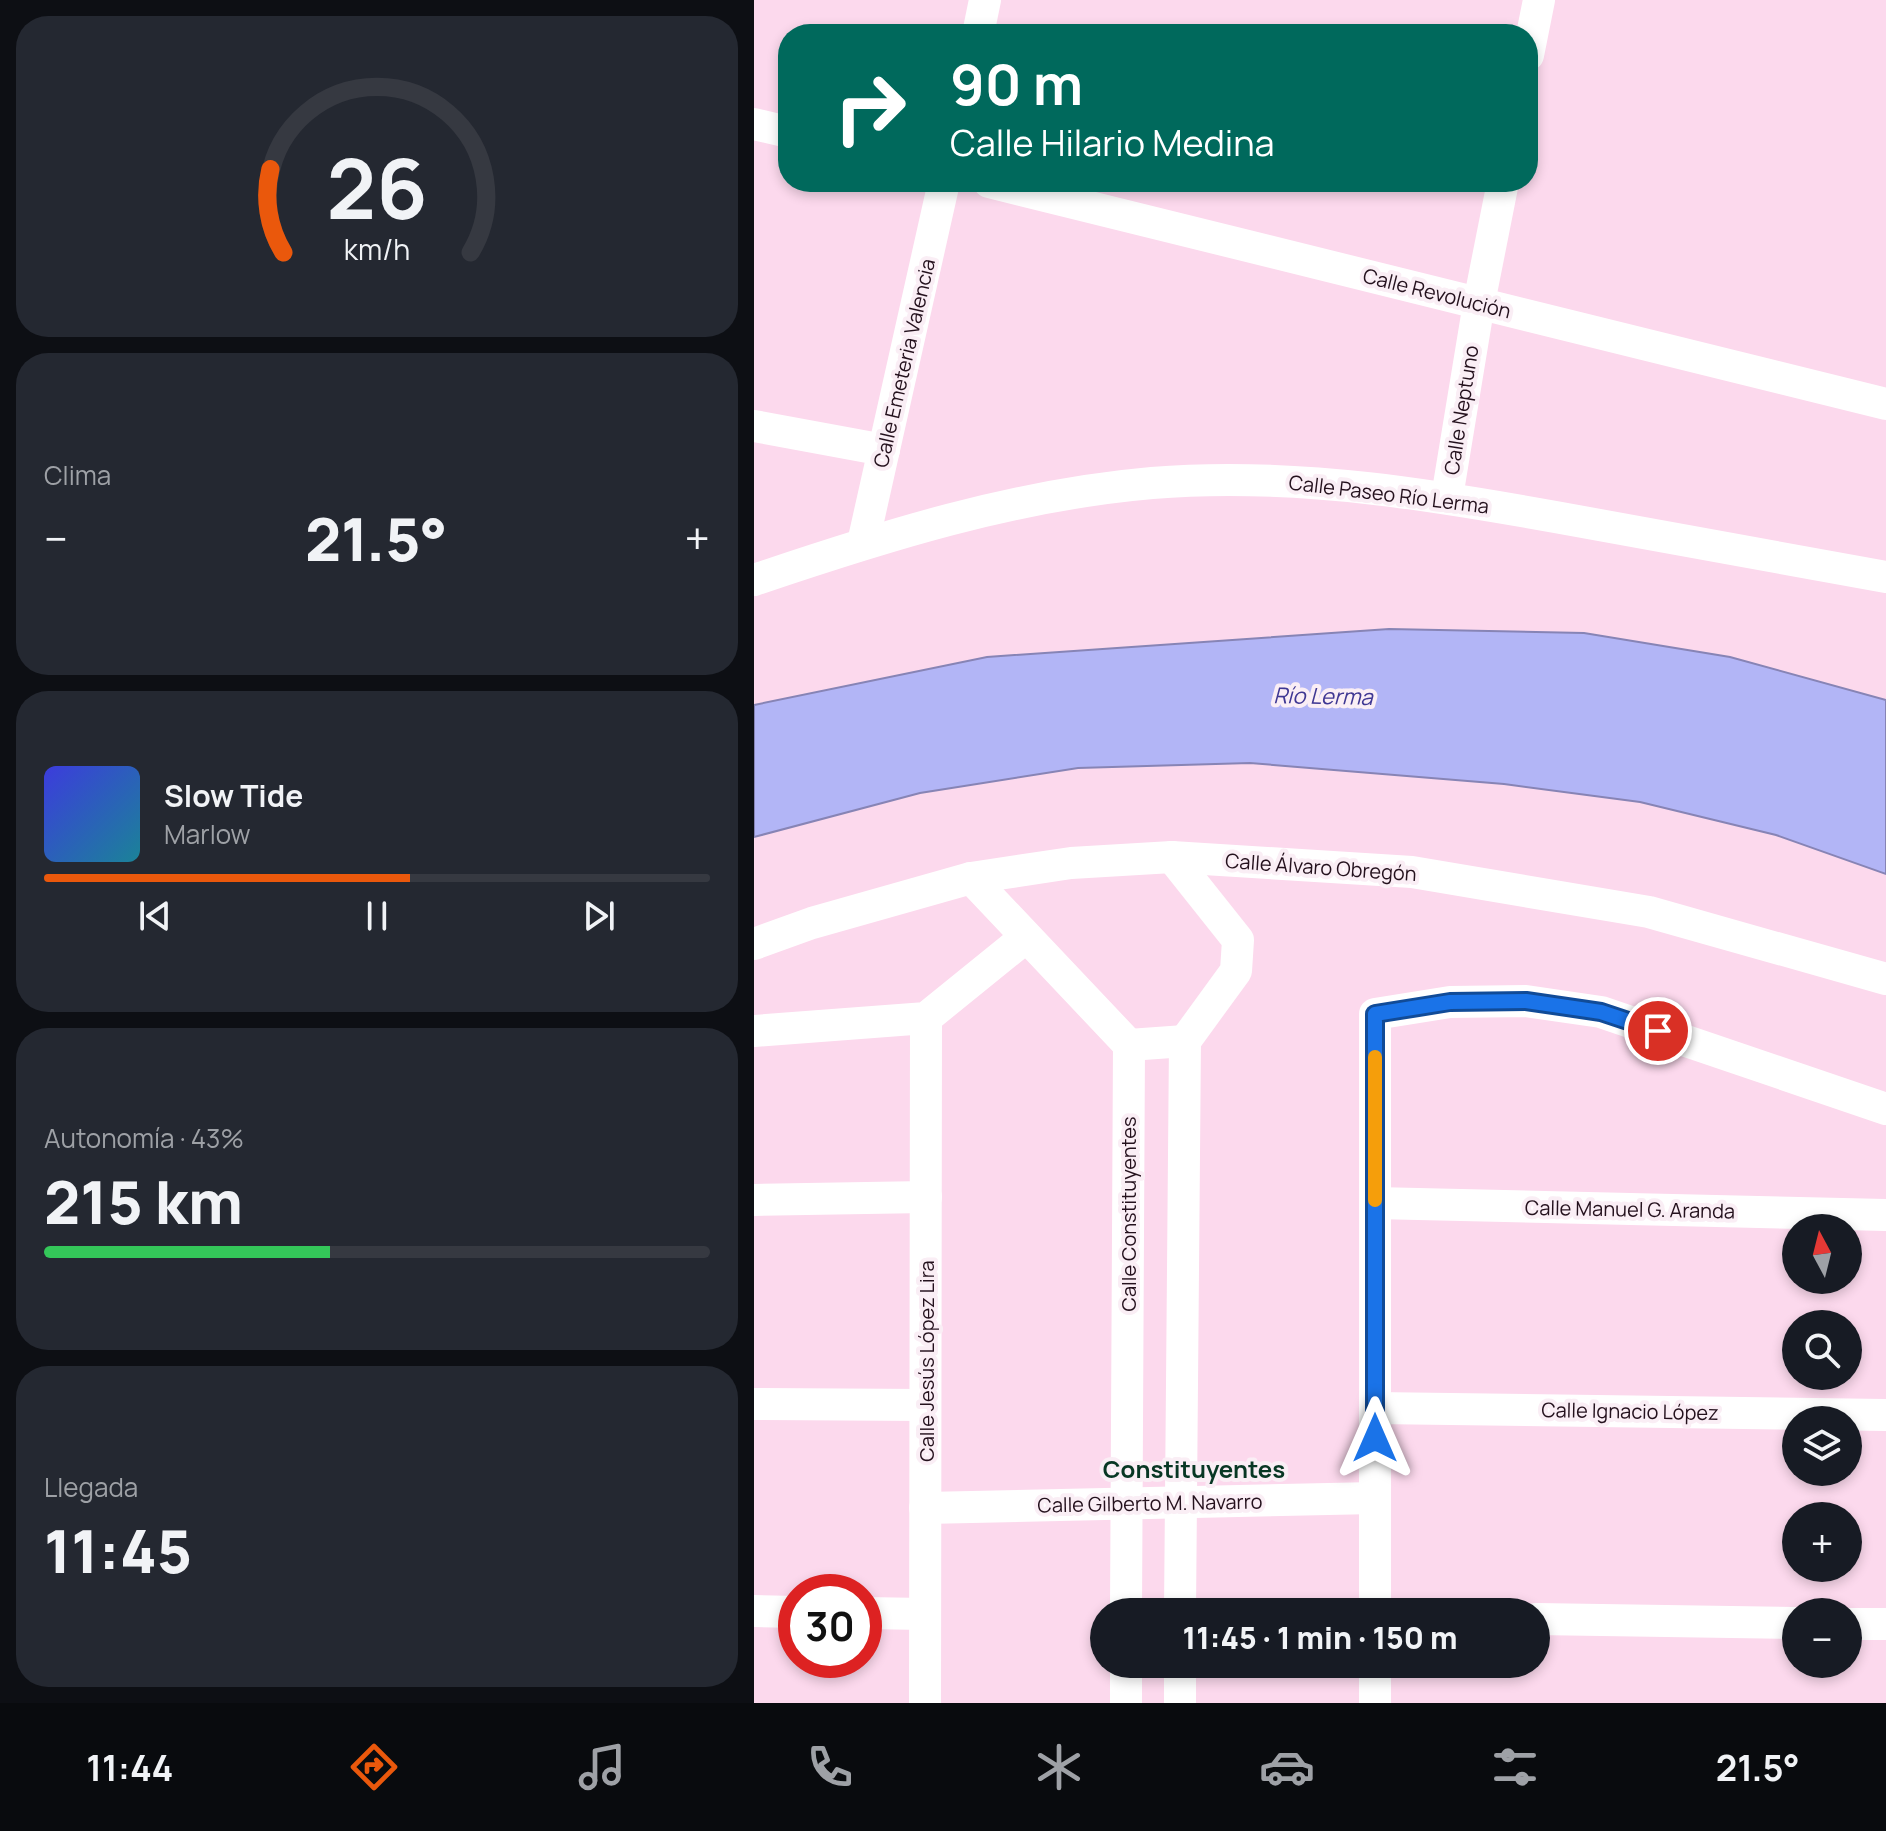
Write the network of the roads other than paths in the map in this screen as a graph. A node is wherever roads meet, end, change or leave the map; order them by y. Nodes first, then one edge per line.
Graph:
1 (985, 0) edge
2 (1539, 0) edge
3 (980, 24) edge
4 (1534, 24) edge
5 (754, 124) edge
6 (778, 130) edge
7 (942, 192) edge
8 (1029, 192) edge
9 (1501, 192) edge
10 (1479, 303) junction
11 (1886, 404) edge
12 (754, 426) edge
13 (884, 450) junction
14 (1447, 497) junction
15 (863, 543) junction
16 (1886, 577) edge
17 (754, 580) edge
18 (1172, 857) junction
19 (971, 878) junction
20 (1026, 937) junction
21 (754, 944) edge
22 (1886, 979) edge
23 (926, 1018) junction
24 (754, 1031) edge
25 (1185, 1041) junction
26 (1129, 1045) junction
27 (1886, 1109) edge
28 (926, 1197) junction
29 (754, 1200) edge
30 (1375, 1203) junction
31 (1886, 1215) edge
32 (754, 1404) edge
33 (925, 1405) junction
34 (1375, 1408) junction
35 (1886, 1415) edge
36 (1375, 1498) junction
37 (1181, 1502) junction
38 (1127, 1503) junction
39 (925, 1508) junction
40 (1126, 1598) edge
41 (1180, 1598) edge
42 (1375, 1598) edge
43 (754, 1611) edge
44 (778, 1612) edge
45 (882, 1613) edge
46 (925, 1614) junction
47 (1550, 1619) edge
48 (1782, 1623) edge
49 (1862, 1624) edge
50 (1886, 1624) edge
51 (1126, 1678) edge
52 (1180, 1678) edge
53 (1375, 1678) edge
54 (925, 1703) edge
55 (1126, 1703) edge
56 (1180, 1703) edge
57 (1375, 1703) edge

1 - 3 street
2 - 4 street
5 - 6 street
7 - 13 street, Calle Emeteria Valencia
8 - 10 street, Calle Revolución
9 - 10 street, Calle Neptuno
10 - 11 street, Calle Revolución
10 - 14 street, Calle Neptuno
12 - 13 street
13 - 15 street, Calle Emeteria Valencia
14 - 15 street, Calle Paseo Río Lerma
14 - 16 street, Calle Paseo Río Lerma
15 - 17 street, Calle Paseo Río Lerma
18 - 19 street, Calle Álvaro Obregón
18 - 22 street, Calle Álvaro Obregón
18 - 25 street
19 - 20 street
19 - 21 street, Calle Álvaro Obregón
20 - 23 street
20 - 26 street
23 - 24 street
23 - 28 street, Calle Jesús López Lira
25 - 26 street
25 - 37 street
26 - 38 street, Calle Constituyentes
27 - 30 street
28 - 29 street
28 - 33 street, Calle Jesús López Lira
30 - 31 street, Calle Manuel G. Aranda
30 - 34 street
32 - 33 street
33 - 39 street, Calle Jesús López Lira
34 - 35 street, Calle Ignacio López
34 - 36 street
36 - 37 street, Calle Gilberto M. Navarro
36 - 42 street
37 - 38 street, Calle Gilberto M. Navarro
37 - 41 street
38 - 39 street, Calle Gilberto M. Navarro
38 - 40 street, Calle Constituyentes
39 - 46 street, Calle Jesús López Lira
43 - 44 street
45 - 46 street
46 - 54 street, Calle Jesús López Lira
47 - 48 street
49 - 50 street
51 - 55 street
52 - 56 street
53 - 57 street

